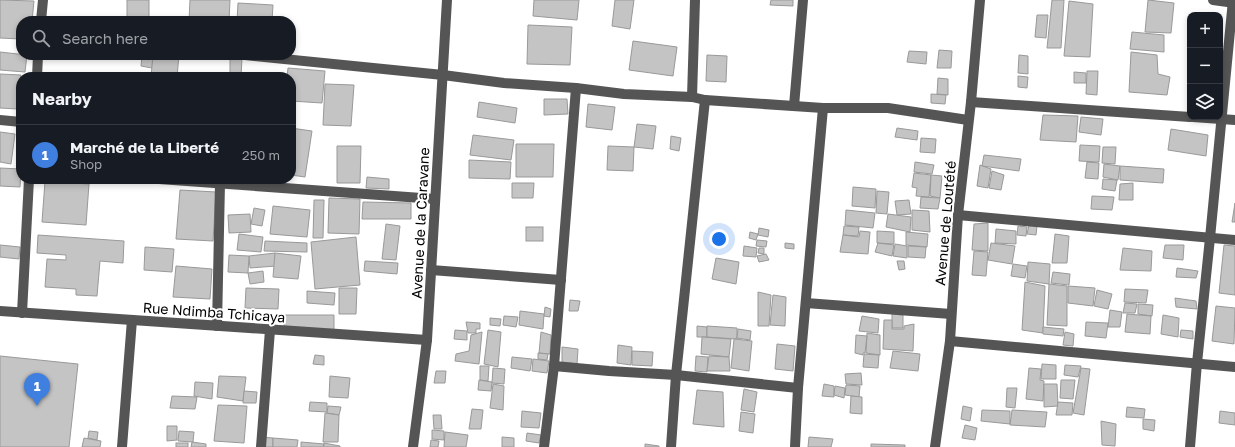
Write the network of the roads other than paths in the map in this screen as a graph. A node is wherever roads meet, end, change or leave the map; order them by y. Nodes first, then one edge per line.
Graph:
1 (43, 0) edge
2 (447, 0) edge
3 (695, 0) edge
4 (803, 0) edge
5 (980, 0) edge
6 (1213, 0) edge
7 (1233, 2) edge
8 (41, 16) edge
9 (38, 60) edge
10 (294, 60) edge
11 (37, 72) edge
12 (443, 75) junction
13 (576, 88) junction
14 (692, 97) junction
15 (705, 100) junction
16 (1223, 100) edge
17 (971, 102) junction
18 (794, 106) junction
19 (823, 108) junction
20 (1187, 117) edge
21 (1223, 119) edge
22 (0, 120) edge
23 (968, 120) junction
24 (1221, 120) edge
25 (1235, 120) edge
26 (16, 122) edge
27 (29, 184) edge
28 (220, 184) edge
29 (236, 184) edge
30 (435, 199) junction
31 (958, 215) junction
32 (1210, 238) junction
33 (1235, 240) edge
34 (431, 270) junction
35 (560, 280) junction
36 (806, 303) junction
37 (0, 311) edge
38 (22, 313) junction
39 (951, 314) junction
40 (132, 320) junction
41 (217, 326) junction
42 (270, 330) junction
43 (427, 340) junction
44 (950, 341) junction
45 (1196, 363) junction
46 (554, 366) junction
47 (1235, 367) edge
48 (676, 376) junction
49 (798, 388) junction
50 (122, 447) edge
51 (261, 447) edge
52 (413, 447) edge
53 (544, 447) edge
54 (671, 447) edge
55 (796, 447) edge
56 (935, 447) edge
57 (1190, 447) edge

1 - 8 street
2 - 12 street, Avenue de la Caravane
3 - 14 street
4 - 18 street
5 - 17 street, Avenue de Loutété
6 - 7 street
7 - 16 street
9 - 11 street
10 - 12 street
12 - 13 street
12 - 30 street, Avenue de la Caravane
13 - 14 street
13 - 35 street
14 - 15 street
15 - 18 street
15 - 48 street
17 - 20 street
17 - 23 street, Avenue de Loutété
18 - 19 street
19 - 23 street
19 - 36 street
21 - 25 street
22 - 26 street
23 - 31 street, Avenue de Loutété
24 - 32 street
27 - 38 street
28 - 41 street
29 - 30 street
30 - 34 street, Avenue de la Caravane
31 - 32 street
31 - 39 street, Avenue de Loutété
32 - 33 street
32 - 45 street
34 - 35 street
34 - 43 street, Avenue de la Caravane
35 - 46 street
36 - 39 street
36 - 49 street
37 - 38 street, Rue Ndimba Tchicaya
38 - 40 street, Rue Ndimba Tchicaya
39 - 44 street, Avenue de Loutété
40 - 41 street, Rue Ndimba Tchicaya
40 - 50 street
41 - 42 street, Rue Ndimba Tchicaya
42 - 43 street, Rue Ndimba Tchicaya
42 - 51 street
43 - 52 street, Avenue de la Caravane
44 - 45 street
44 - 56 street, Avenue de Loutété
45 - 47 street
45 - 57 street
46 - 48 street
46 - 53 street
48 - 49 street
48 - 54 street
49 - 55 street

